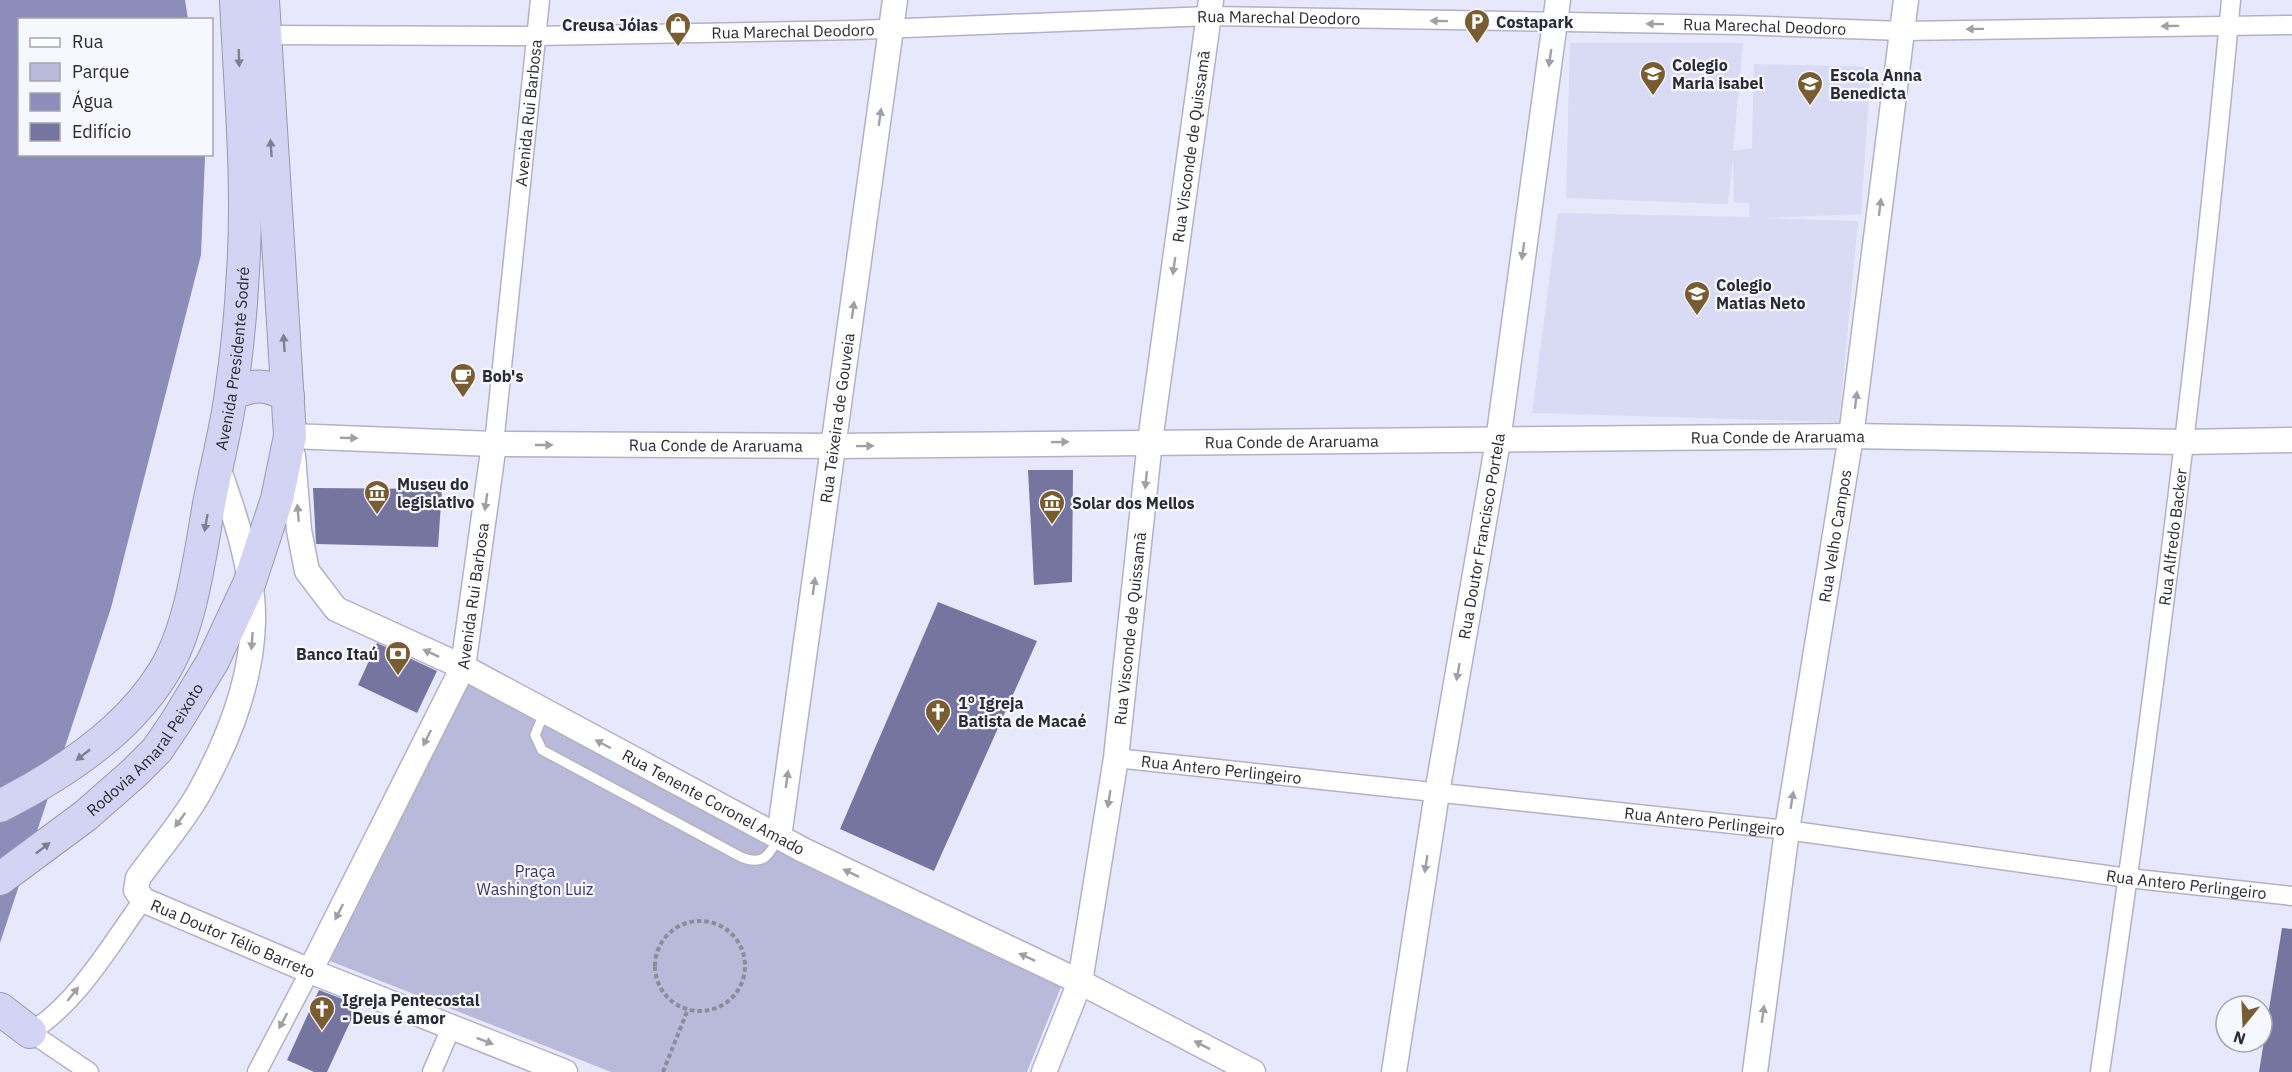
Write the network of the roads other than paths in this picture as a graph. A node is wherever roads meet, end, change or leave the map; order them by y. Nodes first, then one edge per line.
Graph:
1 (236, 0) edge
2 (263, 0) edge
3 (540, 0) edge
4 (895, 0) edge
5 (1906, 0) edge
6 (2231, 0) edge
7 (1210, 8) edge
8 (1556, 12) edge
9 (2229, 25) junction
10 (2292, 25) edge
11 (891, 29) junction
12 (1902, 31) junction
13 (263, 35) junction
14 (537, 36) junction
15 (231, 395) junction
16 (288, 396) junction
17 (1851, 436) junction
18 (290, 438) junction
19 (2292, 440) edge
20 (1150, 441) junction
21 (1497, 441) junction
22 (2184, 442) junction
23 (494, 444) junction
24 (834, 446) junction
25 (216, 462) junction
26 (249, 584) junction
27 (463, 667) junction
28 (544, 712) junction
29 (1116, 758) junction
30 (1437, 793) junction
31 (0, 806) edge
32 (1787, 830) junction
33 (779, 837) junction
34 (2128, 878) junction
35 (0, 879) edge
36 (2292, 896) edge
37 (143, 900) junction
38 (310, 971) junction
39 (1080, 982) junction
40 (16, 1021) edge
41 (451, 1028) junction
42 (89, 1072) edge
43 (257, 1072) edge
44 (432, 1072) edge
45 (565, 1072) edge
46 (1044, 1072) edge
47 (1254, 1072) edge
48 (1394, 1072) edge
49 (1755, 1072) edge
50 (2100, 1072) edge

1 -> 15 highway, Avenida Presidente Sodré
2 - 13 highway
3 - 14 street, Avenida Rui Barbosa
4 - 11 street, Rua Teixeira de Gouveia
5 - 12 street, Rua Velho Campos
6 - 9 street, Rua Alfredo Backer
8 -> 7 street, Rua Marechal Deodoro
7 - 11 street, Rua Marechal Deodoro
7 -> 20 street, Rua Visconde de Quissamã
12 -> 8 street, Rua Marechal Deodoro
8 -> 21 street, Rua Doutor Francisco Portela
9 - 10 street, Rua Marechal Deodoro
9 -> 12 street, Rua Marechal Deodoro
9 - 22 street, Rua Alfredo Backer
11 - 14 street, Rua Marechal Deodoro
24 -> 11 street, Rua Teixeira de Gouveia
17 -> 12 street, Rua Velho Campos
13 - 14 street, Rua Marechal Deodoro
16 -> 13 highway
14 - 23 street, Avenida Rui Barbosa
15 - 16 highway
15 - 25 highway, Avenida Presidente Sodré
16 - 18 highway
17 - 21 street, Rua Conde de Araruama
17 - 22 street, Rua Conde de Araruama
32 -> 17 street, Rua Velho Campos
18 -> 23 street, Rua Conde de Araruama
18 - 26 highway
27 -> 18 street, Rua Tenente Coronel Amado
19 - 22 street, Rua Conde de Araruama
20 - 21 street, Rua Conde de Araruama
24 -> 20 street, Rua Conde de Araruama
20 -> 29 street, Rua Visconde de Quissamã
21 -> 30 street, Rua Doutor Francisco Portela
22 - 34 street, Rua Alfredo Backer
23 -> 24 street, Rua Conde de Araruama
23 -> 27 street, Avenida Rui Barbosa
33 -> 24 street, Rua Teixeira de Gouveia
25 - 26 street, Rua Doutor Télio Barreto
25 -> 31 highway, Avenida Presidente Sodré
35 -> 26 highway, Rodovia Amaral Peixoto
26 -> 37 street, Rua Doutor Télio Barreto
27 - 28 street, Rua Tenente Coronel Amado
27 -> 38 street, Avenida Rui Barbosa
33 -> 28 street, Rua Tenente Coronel Amado
28 - 33 lane
29 - 30 street, Rua Antero Perlingeiro
29 -> 39 street, Rua Visconde de Quissamã
30 - 32 street, Rua Antero Perlingeiro
30 -> 48 street, Rua Doutor Francisco Portela
32 - 34 street, Rua Antero Perlingeiro
49 -> 32 street, Rua Velho Campos
39 -> 33 street, Rua Tenente Coronel Amado
34 - 36 street, Rua Antero Perlingeiro
34 - 50 street, Rua Alfredo Backer
37 - 38 street, Rua Doutor Télio Barreto
40 -> 37 street
38 - 41 street, Rua Doutor Télio Barreto
38 -> 43 street, Avenida Rui Barbosa
39 - 46 street, Rua Visconde de Quissamã
47 -> 39 street, Rua Tenente Coronel Amado
40 - 42 street
41 - 44 street
41 -> 45 street, Rua Doutor Télio Barreto

